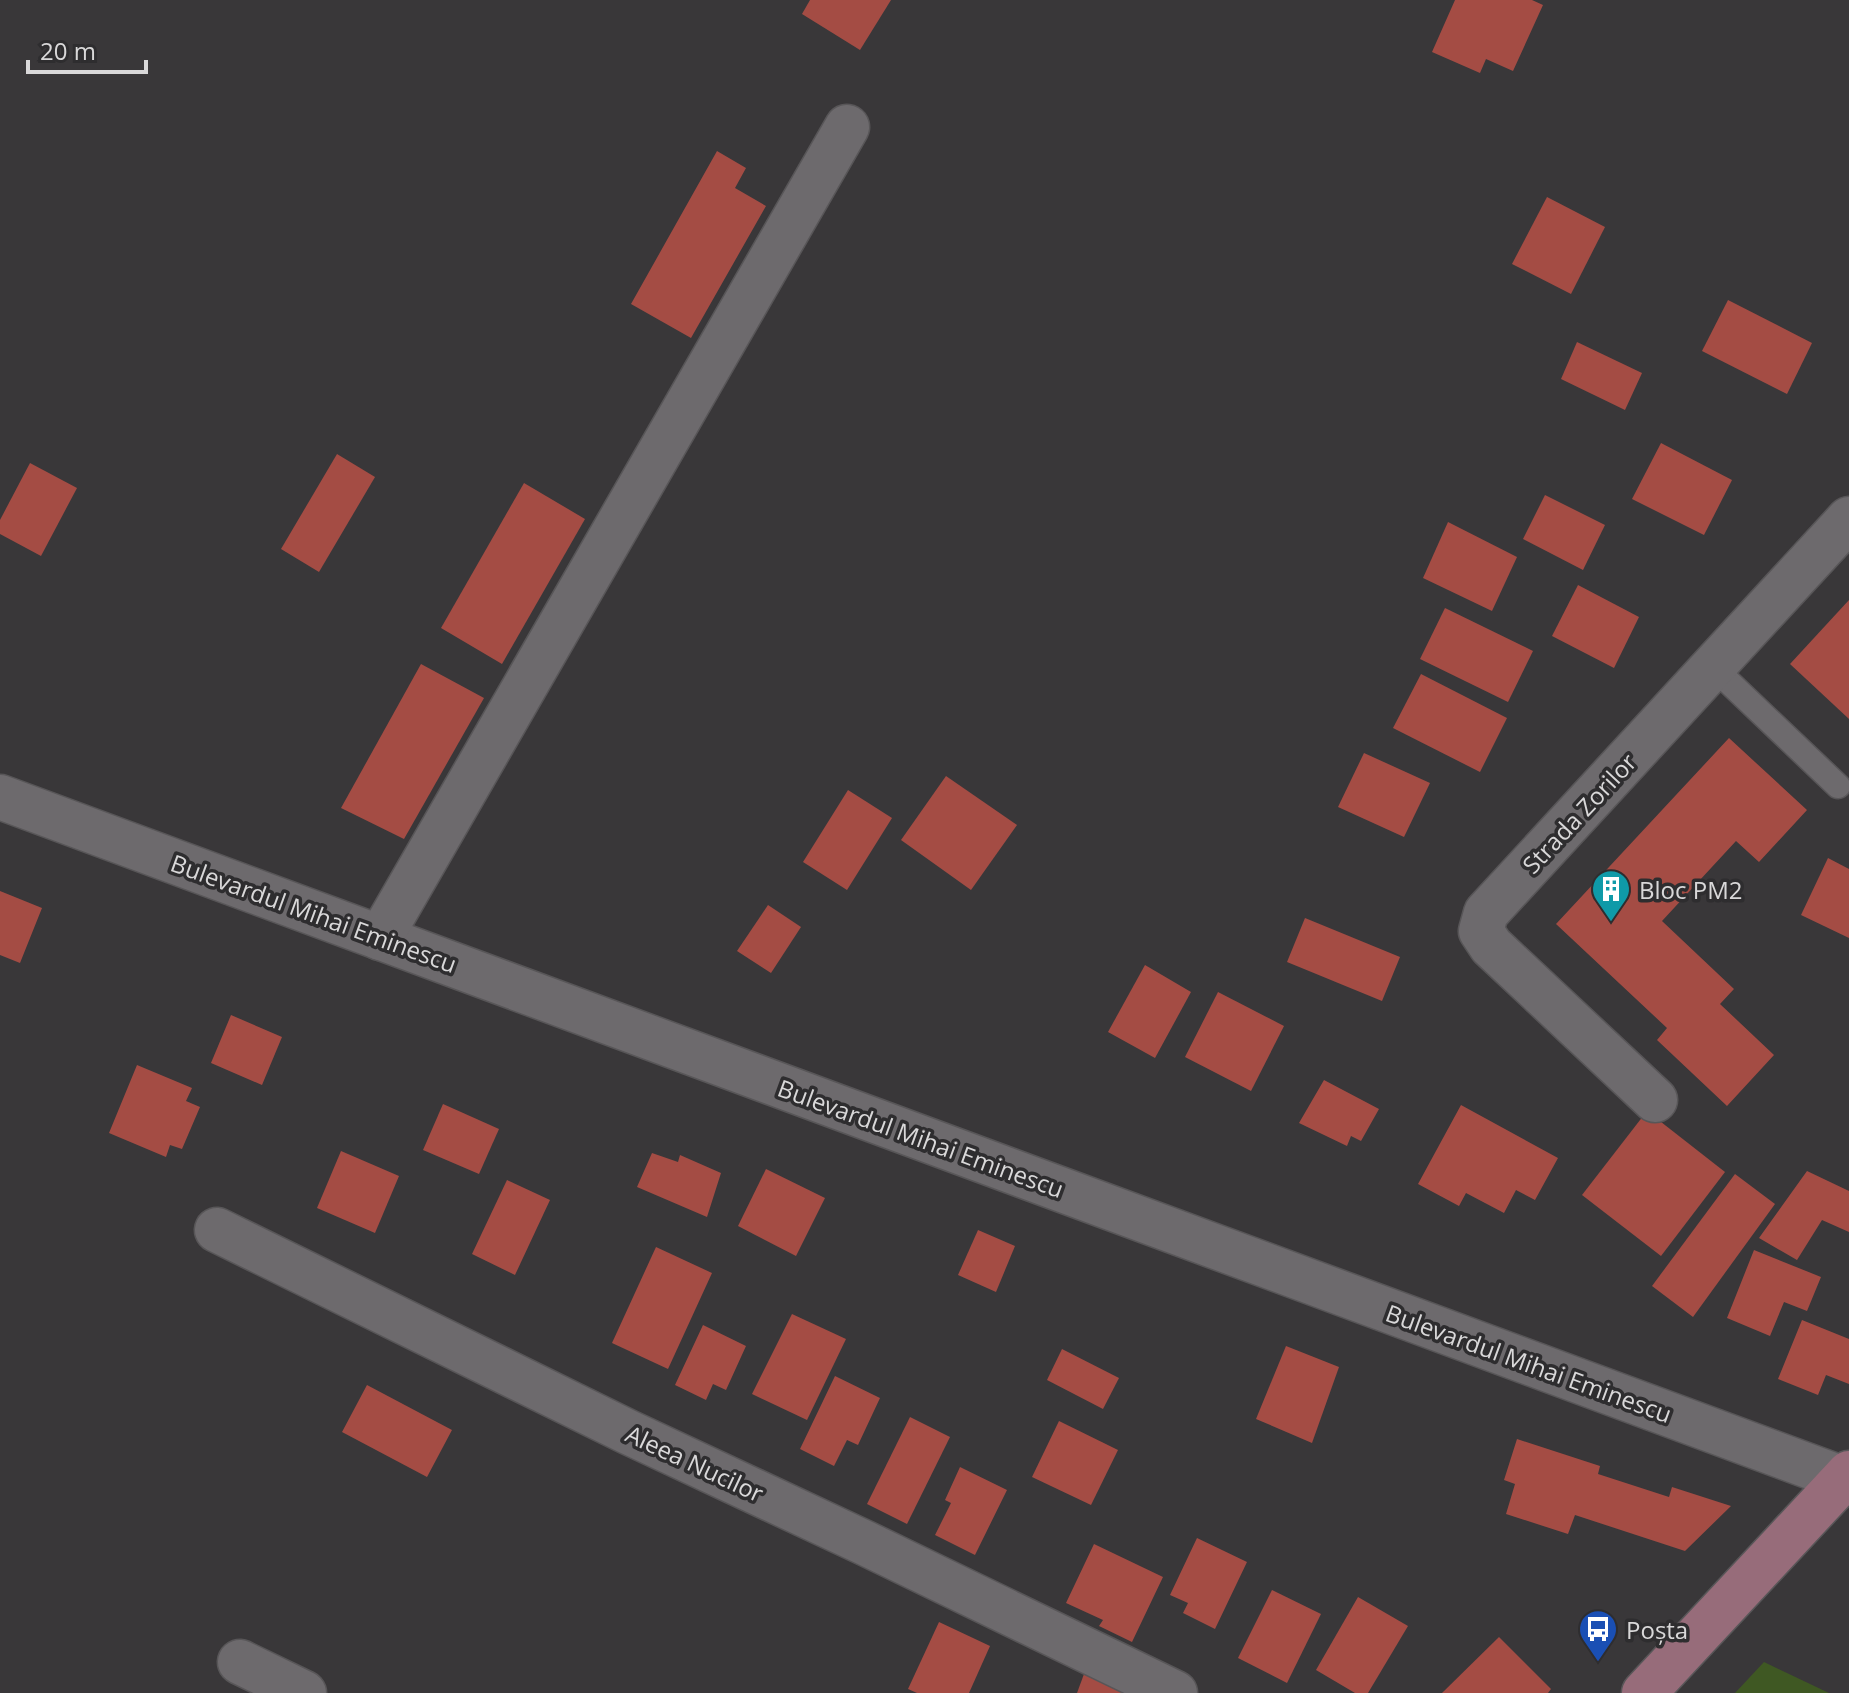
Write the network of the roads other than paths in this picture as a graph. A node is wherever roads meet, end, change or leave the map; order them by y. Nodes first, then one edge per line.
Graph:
1 (847, 127) dead end
2 (1849, 519) edge
3 (1713, 667) junction
4 (1838, 786) dead end
5 (0, 797) edge
6 (380, 938) junction
7 (1655, 1100) dead end
8 (217, 1230) dead end
9 (1847, 1477) edge
10 (240, 1662) dead end
11 (304, 1693) edge
12 (1175, 1693) edge
13 (1644, 1693) edge

1 - 6 street
2 - 3 street, Strada Zorilor
3 - 4 lane
3 - 7 street, Strada Zorilor
5 - 6 street, Bulevardul Mihai Eminescu
6 - 9 street, Bulevardul Mihai Eminescu
8 - 12 street, Aleea Nucilor
9 - 13 main road
10 - 11 street

